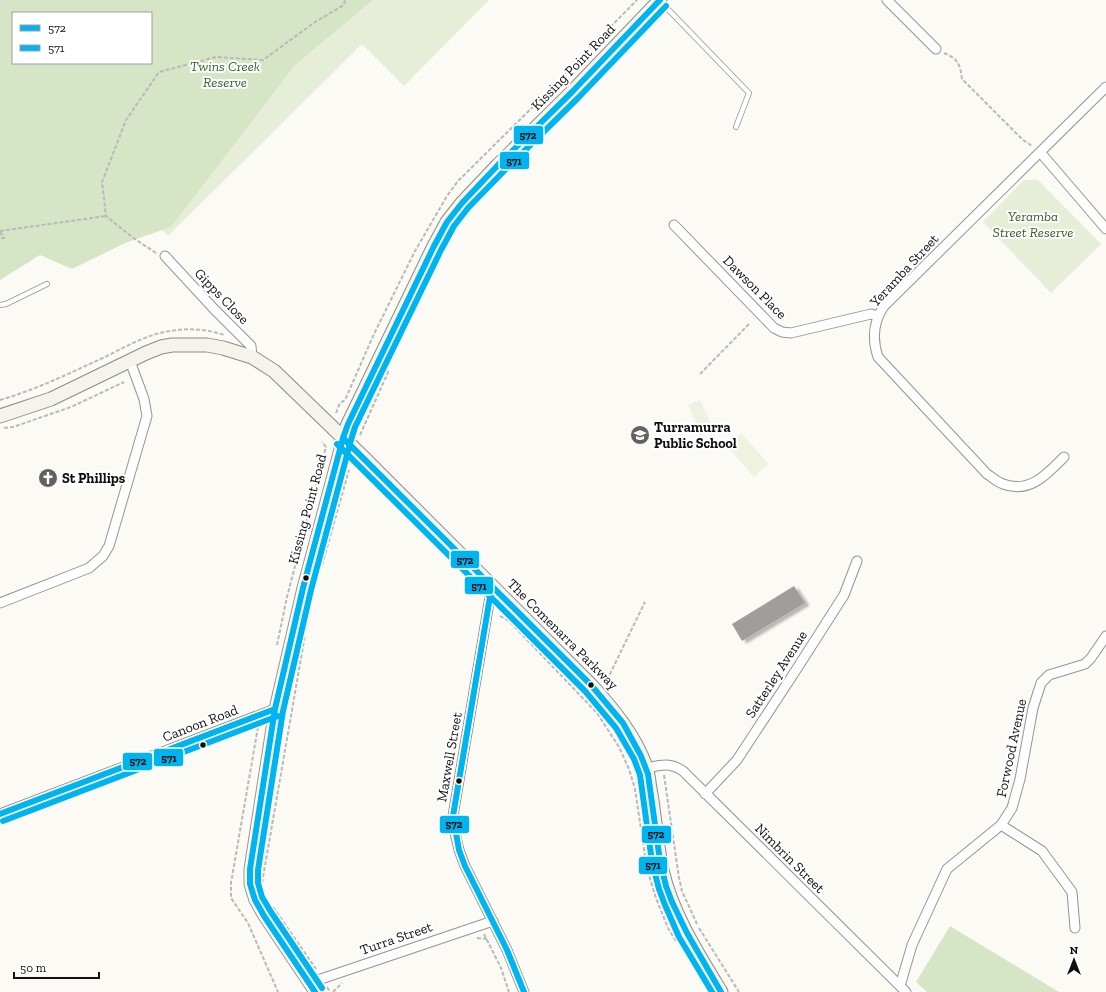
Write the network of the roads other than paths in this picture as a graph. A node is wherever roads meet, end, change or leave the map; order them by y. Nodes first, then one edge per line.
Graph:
1 (659, 0) edge
2 (891, 1) edge
3 (936, 49) road end
4 (1106, 87) edge
5 (736, 127) dead end
6 (1040, 152) junction
7 (674, 225) dead end
8 (1106, 229) edge
9 (165, 256) road end
10 (48, 284) dead end
11 (0, 305) edge
12 (878, 316) junction
13 (252, 357) junction
14 (130, 361) junction
15 (0, 416) edge
16 (343, 438) junction
17 (1064, 457) dead end
18 (857, 561) dead end
19 (492, 585) junction
20 (0, 603) edge
21 (1106, 636) edge
22 (275, 709) junction
23 (646, 768) junction
24 (705, 794) junction
25 (0, 814) edge
26 (1002, 825) junction
27 (493, 921) junction
28 (1075, 928) dead end
29 (312, 987) edge
30 (903, 989) edge
31 (524, 992) edge
32 (722, 992) edge

1 - 5 lane
1 - 16 main road, Kissing Point Road
2 - 3 street
4 - 6 street, Yeramba Street
6 - 8 street
6 - 12 street, Yeramba Street
7 - 12 street, Dawson Place
9 - 13 street, Gipps Close
10 - 11 lane
12 - 17 street, Yeramba Street
13 - 14 main road, The Comenarra Parkway
13 - 16 main road, The Comenarra Parkway
14 - 15 main road, The Comenarra Parkway
14 - 20 street
16 - 19 main road, The Comenarra Parkway
16 - 22 street, Kissing Point Road
18 - 24 street, Satterley Avenue
19 - 23 main road, The Comenarra Parkway
19 - 27 street, Maxwell Street
21 - 26 street, Forwood Avenue
22 - 25 street, Canoon Road
22 - 29 street, Kissing Point Road
23 - 24 street, Nimbrin Street
23 - 32 main road, The Comenarra Parkway
24 - 30 street, Nimbrin Street
26 - 28 street
26 - 30 street, Forwood Avenue
27 - 29 street, Turra Street
27 - 31 street, Maxwell Street

